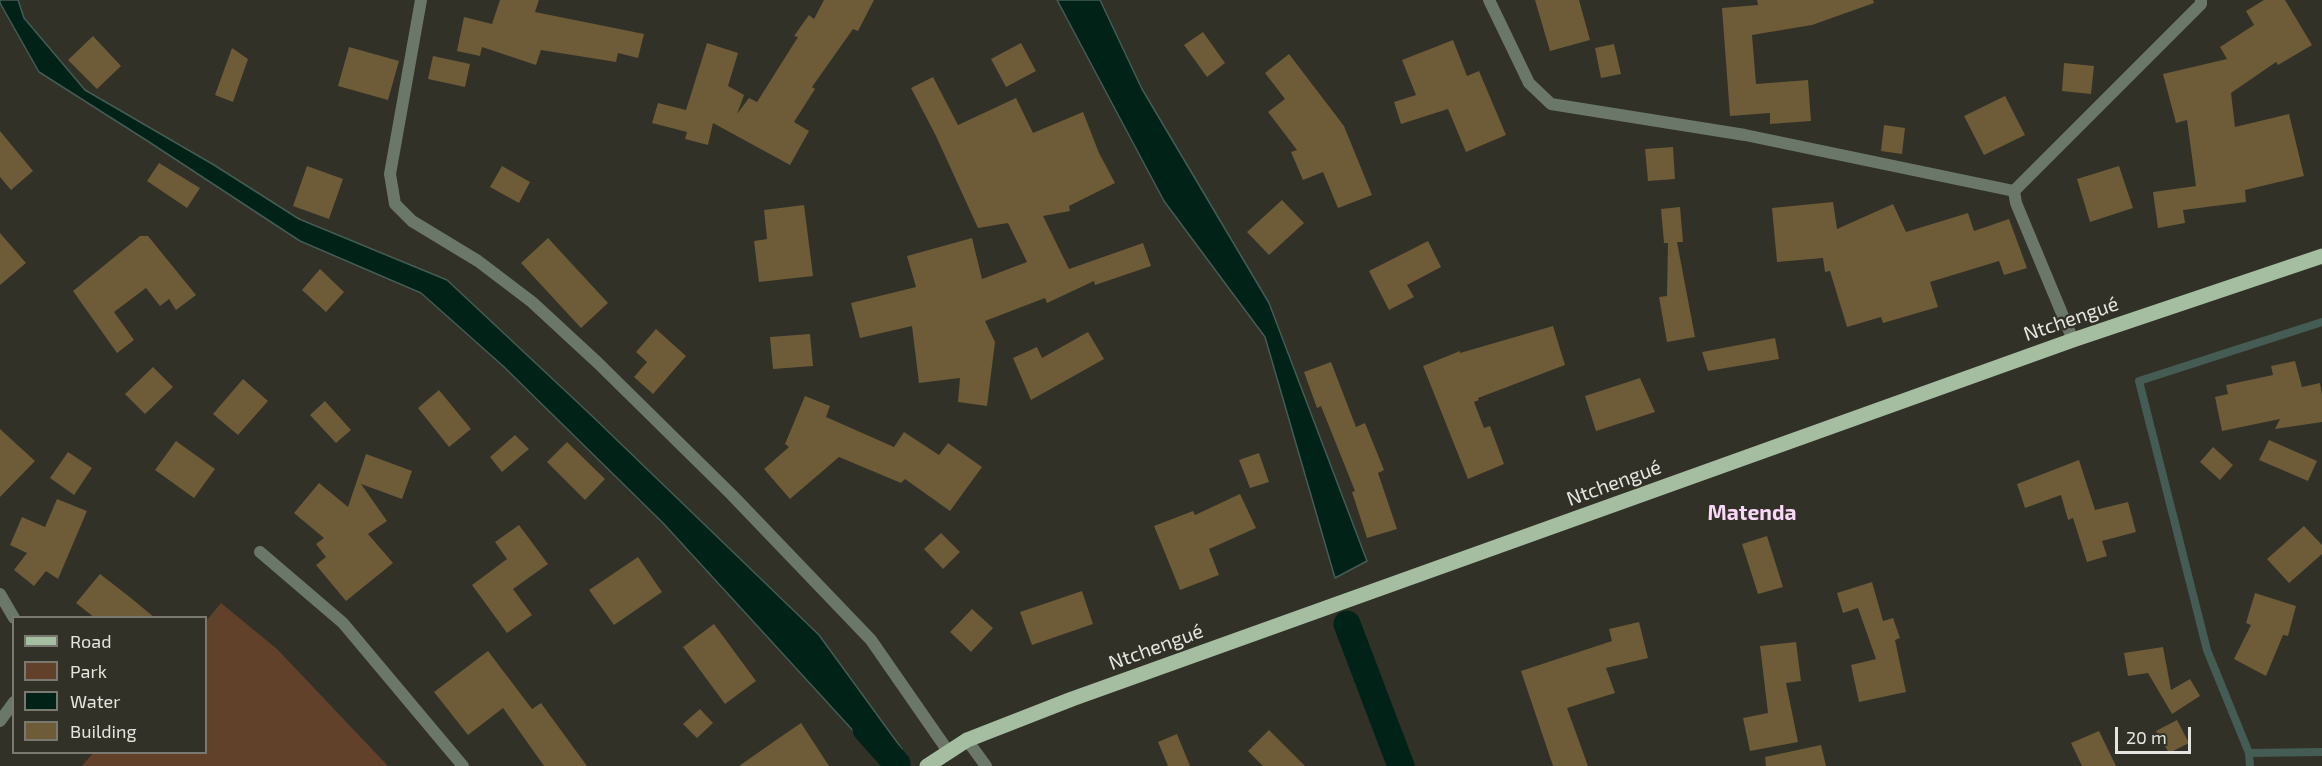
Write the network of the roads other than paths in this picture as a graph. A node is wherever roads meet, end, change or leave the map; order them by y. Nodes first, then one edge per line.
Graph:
1 (421, 0) edge
2 (1489, 0) edge
3 (2201, 0) edge
4 (2014, 191) junction
5 (2322, 256) edge
6 (2073, 340) junction
7 (260, 552) dead end
8 (0, 594) edge
9 (13, 616) edge
10 (12, 705) edge
11 (0, 722) edge
12 (967, 740) junction
13 (948, 751) junction
14 (464, 766) edge
15 (927, 766) edge
16 (986, 766) edge

1 - 13 street
2 - 4 street
3 - 4 street
4 - 6 street
5 - 6 main road, Ntchengué
6 - 12 main road, Ntchengué
7 - 14 street
8 - 9 street
10 - 11 street
12 - 13 main road, Ntchengué
12 - 16 street
13 - 15 main road, Ntchengué

